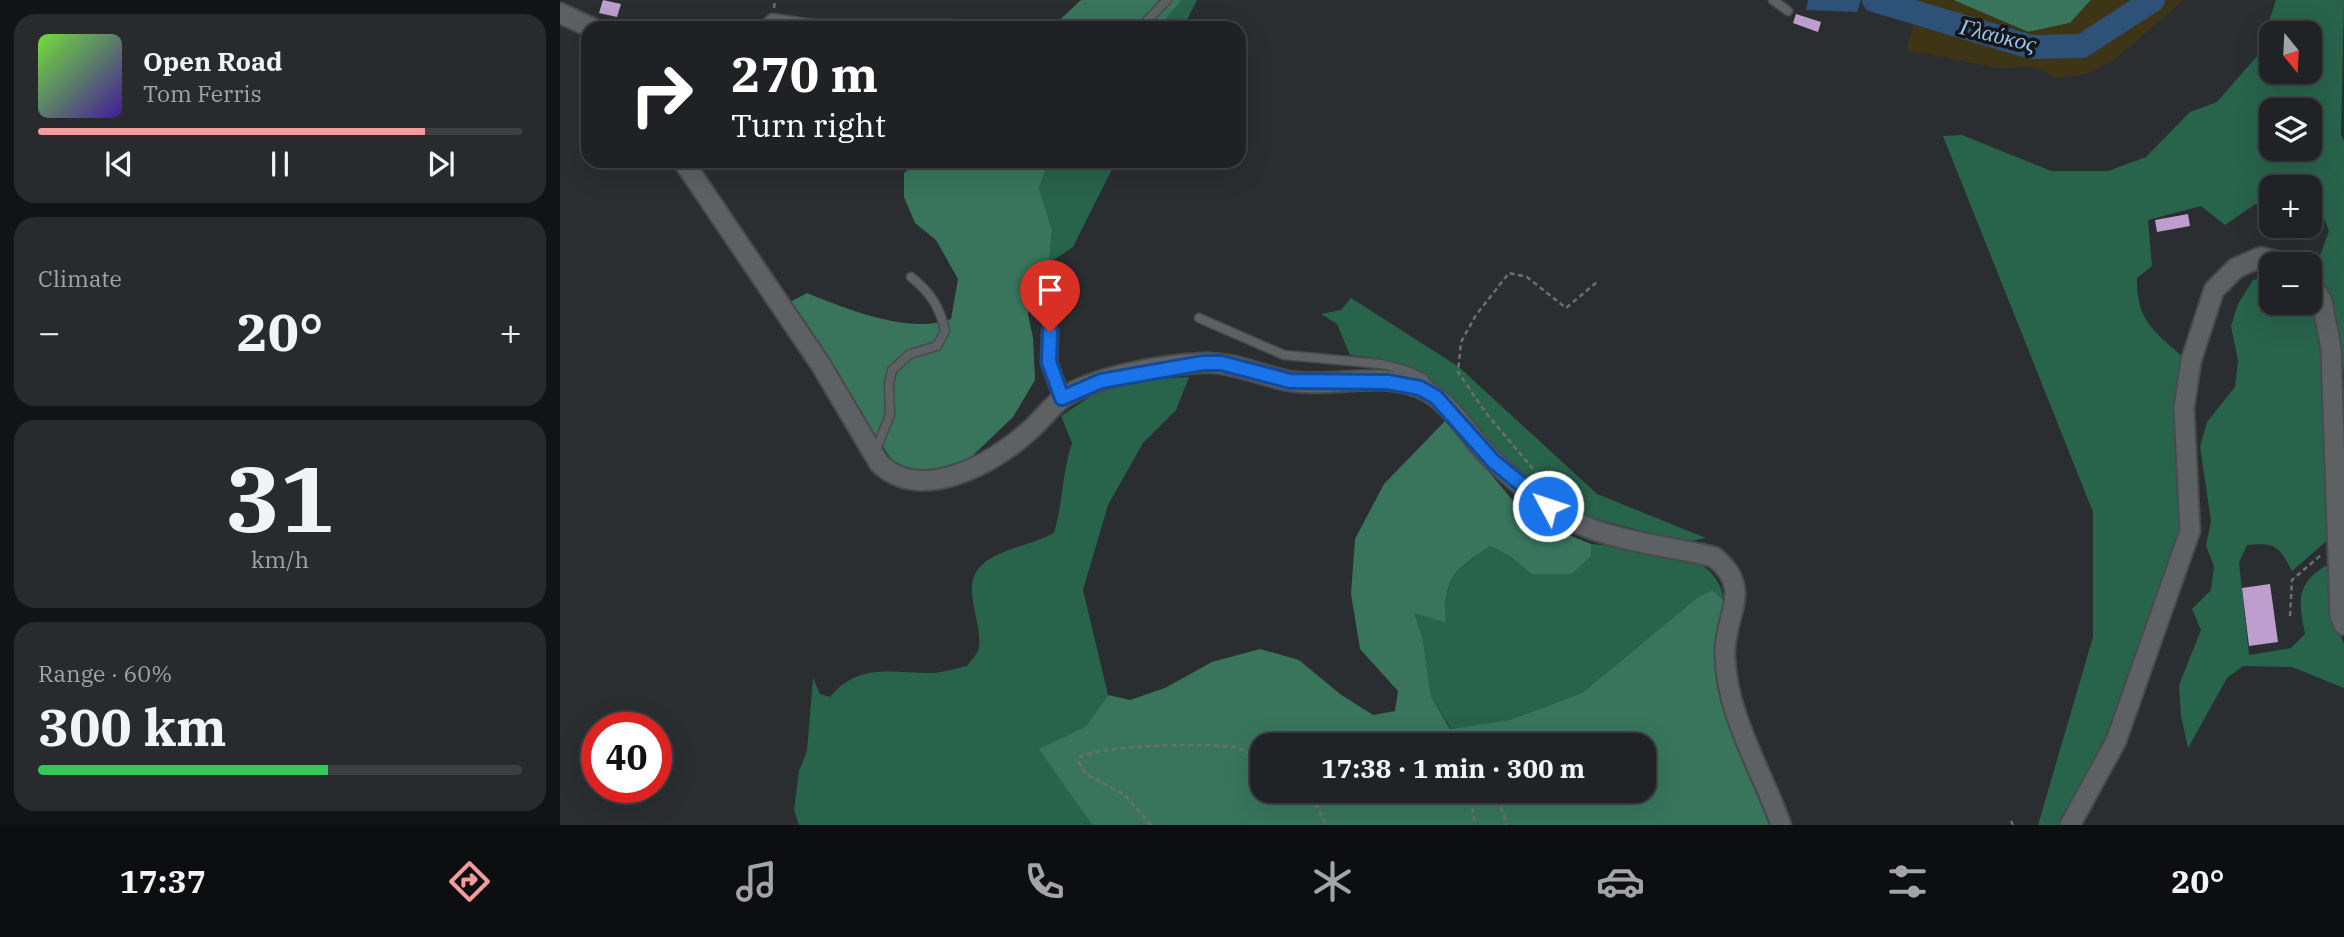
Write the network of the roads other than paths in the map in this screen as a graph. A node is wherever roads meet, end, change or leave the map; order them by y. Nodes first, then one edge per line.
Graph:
1 (1167, 0) edge
2 (1773, 0) edge
3 (1788, 11) dead end
4 (560, 13) edge
5 (768, 21) edge
6 (792, 21) edge
7 (1147, 21) edge
8 (581, 23) edge
9 (688, 168) edge
10 (2259, 258) edge
11 (911, 277) dead end
12 (2322, 301) edge
13 (1199, 317) dead end
14 (1050, 332) dead end
15 (1430, 394) junction
16 (1062, 398) junction
17 (874, 455) junction
18 (2344, 625) edge
19 (1781, 825) edge
20 (2070, 825) edge

1 - 7 lane
2 - 3 lane
4 - 8 street
5 - 6 lane
9 - 17 street
10 - 20 street
11 - 17 lane
12 - 18 street
13 - 15 lane
14 - 16 street
15 - 16 street
15 - 19 street
16 - 17 street

